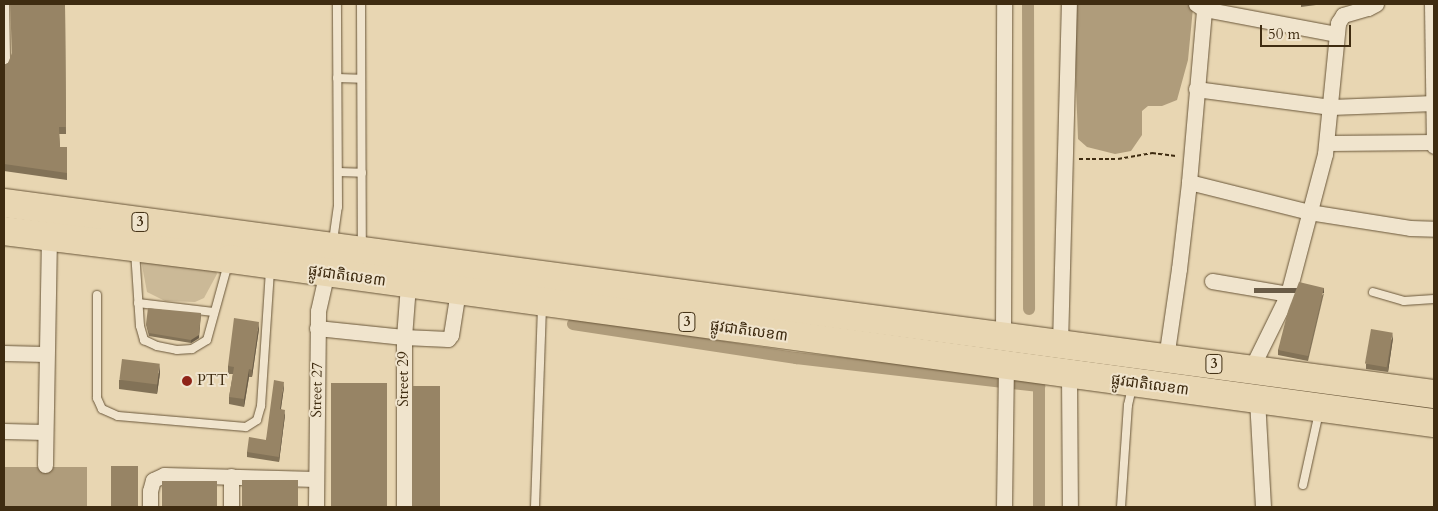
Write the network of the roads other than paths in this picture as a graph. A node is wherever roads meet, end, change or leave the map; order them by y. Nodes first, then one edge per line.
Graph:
1 (5, 4) edge
2 (337, 4) edge
3 (361, 4) edge
4 (1004, 4) edge
5 (1068, 4) edge
6 (1376, 4) edge
7 (1432, 4) edge
8 (1200, 7) edge
9 (1336, 34) junction
10 (4, 66) edge
11 (337, 78) junction
12 (361, 78) junction
13 (1196, 89) junction
14 (1434, 103) edge
15 (1331, 107) junction
16 (1434, 142) edge
17 (1327, 143) junction
18 (1434, 146) edge
19 (338, 172) junction
20 (362, 173) junction
21 (1189, 182) junction
22 (4, 203) edge
23 (1309, 212) junction
24 (1434, 229) edge
25 (4, 231) edge
26 (48, 237) junction
27 (135, 248) junction
28 (230, 259) junction
29 (329, 261) junction
30 (270, 265) junction
31 (361, 265) junction
32 (1212, 281) dead end
33 (408, 285) junction
34 (458, 292) junction
35 (1373, 292) dead end
36 (1288, 294) junction
37 (97, 295) dead end
38 (1434, 299) edge
39 (138, 303) junction
40 (542, 303) junction
41 (213, 312) junction
42 (317, 328) junction
43 (404, 337) junction
44 (1009, 337) junction
45 (1057, 343) junction
46 (4, 354) edge
47 (45, 354) junction
48 (1166, 358) junction
49 (1010, 366) junction
50 (1251, 369) junction
51 (1063, 373) junction
52 (1134, 382) junction
53 (1434, 394) edge
54 (1257, 399) junction
55 (1320, 408) junction
56 (1434, 423) edge
57 (4, 431) edge
58 (44, 432) junction
59 (45, 465) dead end
60 (231, 476) junction
61 (316, 478) junction
62 (1303, 485) dead end
63 (150, 507) edge
64 (231, 507) edge
65 (316, 507) edge
66 (404, 507) edge
67 (535, 507) edge
68 (1004, 507) edge
69 (1070, 507) edge
70 (1121, 507) edge
71 (1263, 507) edge

1 - 10 lane
2 - 11 lane
3 - 12 lane
4 - 44 street
5 - 45 street
6 - 9 street
7 - 14 street
8 - 9 street
8 - 13 street
9 - 15 street
11 - 12 lane
11 - 19 lane
12 - 20 lane
13 - 15 street
13 - 21 street
14 - 15 street
14 - 16 street
15 - 17 street
16 - 17 street
16 - 18 street
17 - 23 street
19 - 20 lane
19 - 29 lane
20 - 31 lane
21 - 23 street
21 - 48 street
22 - 29 highway, ផ្លូវជាតិលេខ៣ / 3
23 - 24 street
23 - 36 street
25 - 26 highway, ផ្លូវជាតិលេខ៣ / 3
26 - 27 highway, ផ្លូវជាតិលេខ៣ / 3
26 - 47 street
27 - 28 highway, ផ្លូវជាតិលេខ៣ / 3
27 - 39 lane
28 - 30 highway, ផ្លូវជាតិលេខ៣ / 3
28 - 41 lane
29 - 30 highway, ផ្លូវជាតិលេខ៣ / 3
29 - 31 highway, ផ្លូវជាតិលេខ៣ / 3
29 - 42 street, Street 27
30 - 37 lane
31 - 33 highway, ផ្លូវជាតិលេខ៣ / 3
31 - 44 highway, ផ្លូវជាតិលេខ៣ / 3
32 - 36 street
33 - 34 highway, ផ្លូវជាតិលេខ៣ / 3
33 - 43 street
34 - 40 highway, ផ្លូវជាតិលេខ៣ / 3
34 - 43 street
35 - 38 lane
36 - 50 street
39 - 41 lane
39 - 41 lane
40 - 49 highway, ផ្លូវជាតិលេខ៣ / 3
40 - 67 lane
42 - 43 street, Street 29
42 - 61 street, Street 27
43 - 66 street, Street 29
44 - 45 highway, ផ្លូវជាតិលេខ៣ / 3
45 - 48 highway, ផ្លូវជាតិលេខ៣ / 3
46 - 47 street
47 - 58 street
48 - 50 highway, ផ្លូវជាតិលេខ៣ / 3
49 - 51 highway, ផ្លូវជាតិលេខ៣ / 3
49 - 68 street
50 - 53 highway, ផ្លូវជាតិលេខ៣ / 3
51 - 52 highway, ផ្លូវជាតិលេខ៣ / 3
51 - 69 street
52 - 54 highway, ផ្លូវជាតិលេខ៣ / 3
52 - 70 lane
54 - 55 highway, ផ្លូវជាតិលេខ៣ / 3
54 - 71 street
55 - 56 highway, ផ្លូវជាតិលេខ៣ / 3
55 - 62 lane
57 - 58 street
58 - 59 street
60 - 61 street
60 - 63 street
60 - 64 street
61 - 65 street, Street 27

